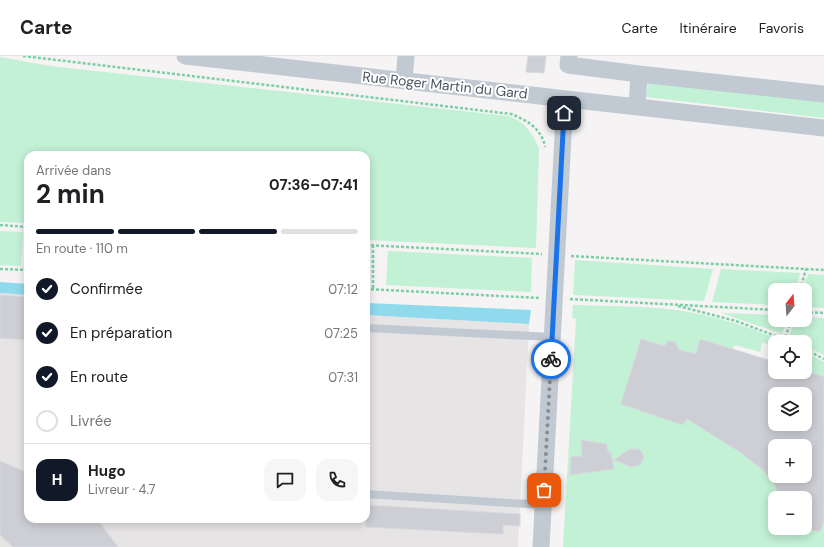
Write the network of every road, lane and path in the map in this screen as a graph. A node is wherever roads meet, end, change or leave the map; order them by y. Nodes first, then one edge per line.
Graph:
1 (23, 56) edge
2 (185, 56) edge
3 (406, 56) edge
4 (569, 56) edge
5 (288, 62) edge
6 (639, 74) junction
7 (404, 81) junction
8 (824, 94) edge
9 (565, 99) junction
10 (637, 107) junction
11 (824, 128) edge
12 (546, 154) dead end
13 (0, 225) edge
14 (24, 227) edge
15 (373, 245) joint
16 (546, 254) junction
17 (0, 269) edge
18 (806, 269) junction
19 (24, 270) edge
20 (824, 270) edge
21 (802, 283) edge
22 (373, 289) dead end
23 (540, 290) dead end
24 (672, 305) dead end
25 (539, 306) dead end
26 (812, 312) edge
27 (824, 313) edge
28 (370, 328) edge
29 (772, 335) edge
30 (552, 338) junction
31 (812, 353) edge
32 (824, 359) edge
33 (370, 494) edge
34 (543, 505) junction
35 (541, 547) edge

1 - 12 path
2 - 5 street, Rue Roger Martin du Gard
3 - 7 street
4 - 6 street
5 - 7 street, Rue Roger Martin du Gard
6 - 8 street
6 - 10 street
7 - 9 street, Rue Roger Martin du Gard
9 - 10 street, Rue Roger Martin du Gard
9 - 16 street
10 - 11 street, Rue Roger Martin du Gard
13 - 14 path
15 - 16 path
15 - 22 path
16 - 18 path
16 - 30 street
17 - 19 path
18 - 20 path
18 - 21 path
23 - 25 path
24 - 29 path
26 - 27 path
28 - 30 lane
30 - 34 street
31 - 32 path
33 - 34 lane
34 - 35 street

